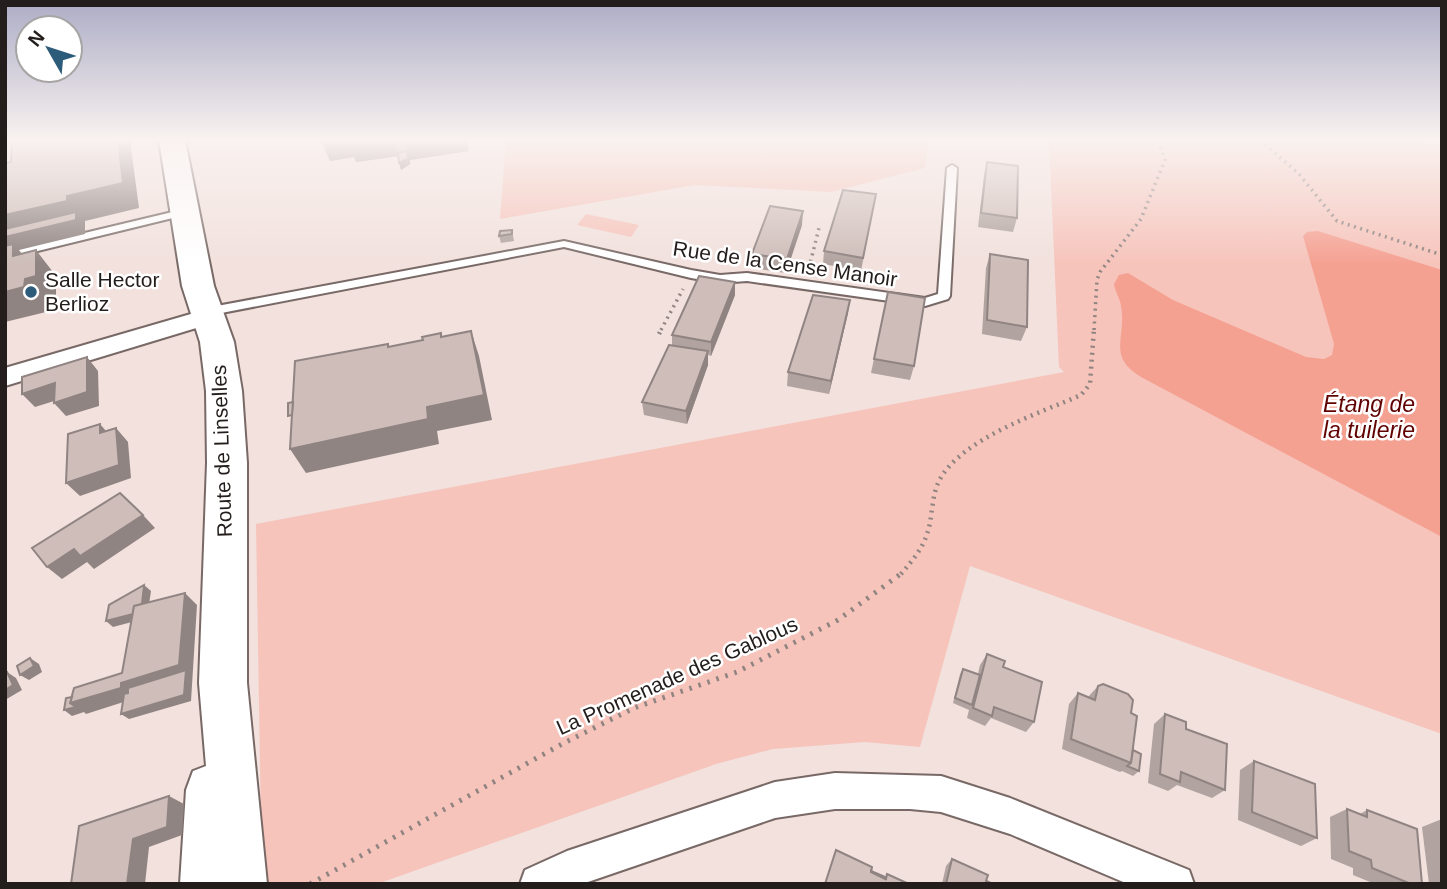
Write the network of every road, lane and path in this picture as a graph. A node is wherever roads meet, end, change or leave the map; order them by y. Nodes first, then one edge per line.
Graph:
1 (179, 181) edge
2 (951, 181) edge
3 (1156, 181) edge
4 (1304, 181) edge
5 (185, 212) junction
6 (820, 224) dead end
7 (1442, 255) edge
8 (5, 256) edge
9 (691, 274) junction
10 (804, 286) junction
11 (207, 315) junction
12 (659, 334) dead end
13 (5, 377) edge
14 (223, 683) junction
15 (208, 884) edge
16 (239, 884) edge
17 (310, 884) edge
18 (539, 884) edge
19 (1175, 884) edge

1 - 5 street, Route de Linselles
2 - 10 lane, Rue de la Cense Manoir
3 - 17 path, La Promenade des Gablous
4 - 7 path
5 - 8 lane
5 - 11 street, Route de Linselles
6 - 10 path
9 - 10 lane, Rue de la Cense Manoir
9 - 11 lane, Rue de la Cense Manoir
9 - 12 path
11 - 13 street
11 - 14 street, Route de Linselles
14 - 15 street, Route de Linselles
14 - 16 street, Route de Linselles
18 - 19 street

